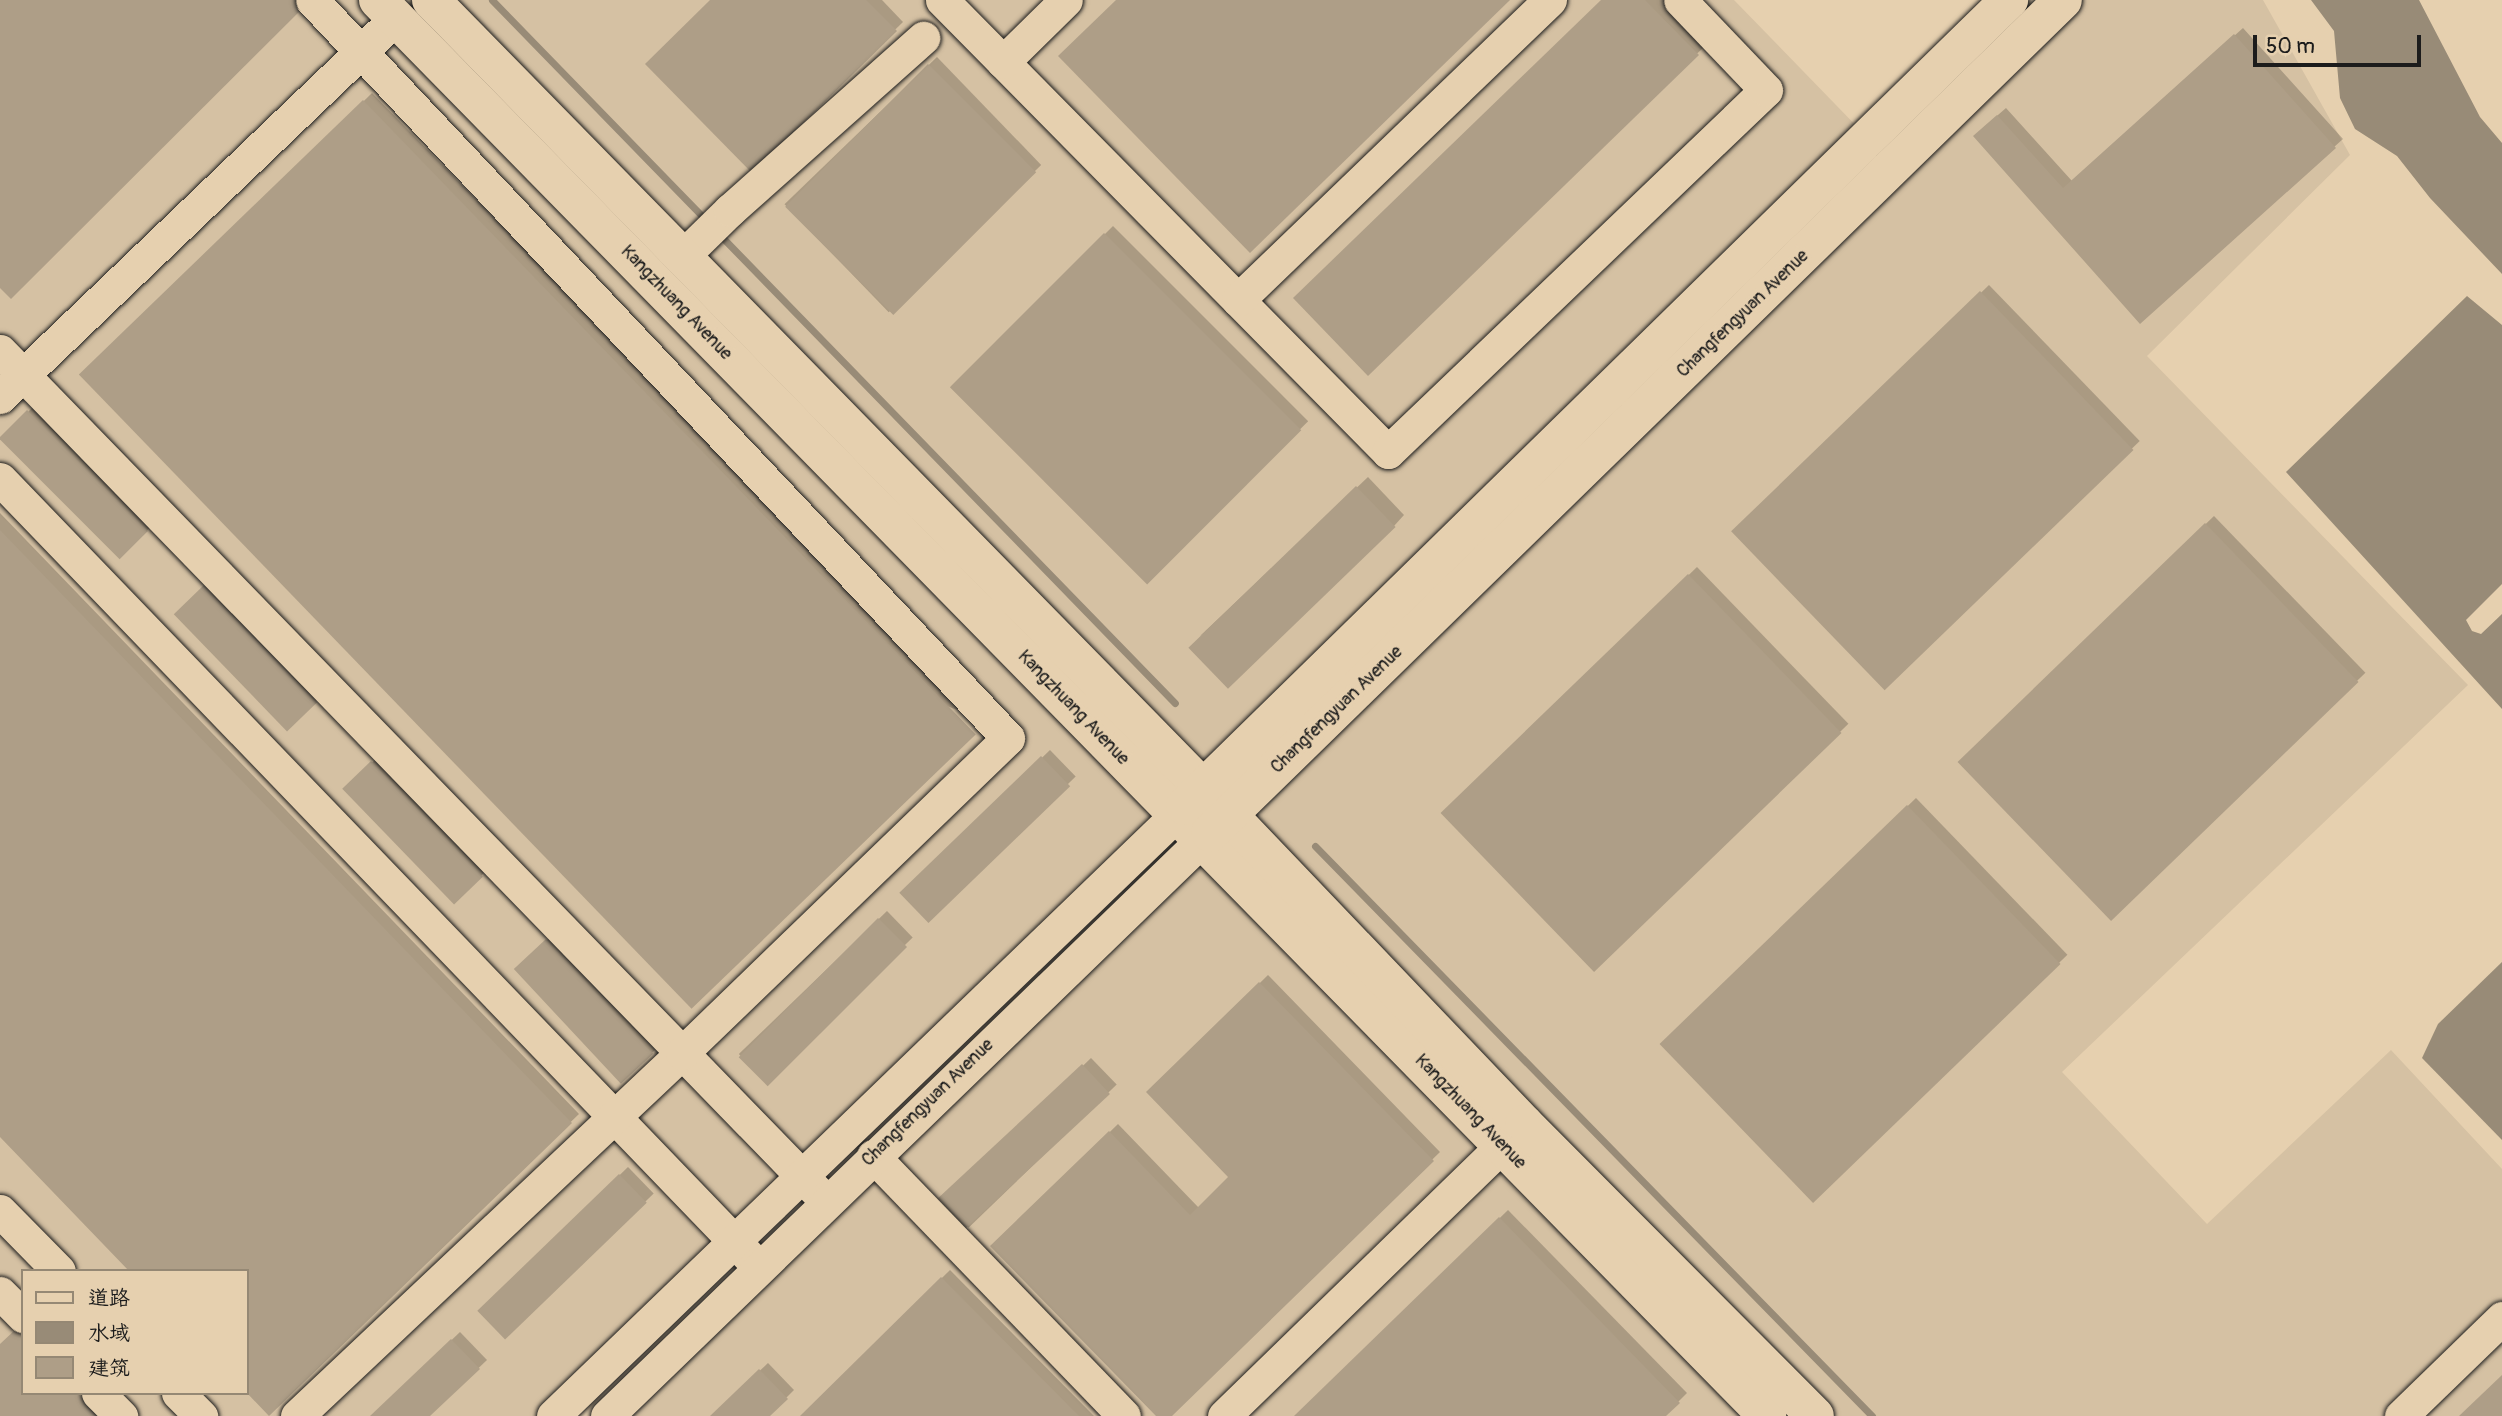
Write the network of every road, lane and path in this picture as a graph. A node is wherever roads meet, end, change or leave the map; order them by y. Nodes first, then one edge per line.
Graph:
1 (312, 0) edge
2 (431, 0) edge
3 (942, 0) edge
4 (1066, 0) edge
5 (1549, 0) edge
6 (1680, 0) edge
7 (2009, 0) edge
8 (2063, 0) edge
9 (387, 9) edge
10 (923, 38) dead end
11 (361, 52) junction
12 (1003, 62) junction
13 (706, 233) junction
14 (1238, 300) junction
15 (0, 351) edge
16 (23, 375) junction
17 (0, 397) edge
18 (0, 479) edge
19 (1203, 814) junction
20 (682, 1053) junction
21 (614, 1117) junction
22 (1513, 1134) junction
23 (873, 1156) junction
24 (802, 1176) junction
25 (826, 1201) junction
26 (0, 1211) edge
27 (734, 1241) junction
28 (759, 1267) junction
29 (57, 1269) edge
30 (2502, 1318) edge
31 (100, 1395) edge
32 (180, 1395) edge
33 (121, 1416) edge
34 (201, 1416) edge
35 (298, 1416) edge
36 (553, 1416) edge
37 (607, 1416) edge
38 (1124, 1416) edge
39 (1224, 1416) edge
40 (1767, 1416) edge
41 (1815, 1416) edge
42 (2401, 1416) edge

1 - 11 street
2 - 13 main road, Kangzhuang Avenue
3 - 12 street
4 - 12 street
5 - 14 street
6 - 14 street
7 - 19 main road, Changfengyuan Avenue
8 - 19 main road, Changfengyuan Avenue
9 - 11 street
9 - 19 main road, Kangzhuang Avenue
10 - 13 street
11 - 16 street
11 - 20 street
12 - 14 street
13 - 19 main road, Kangzhuang Avenue
15 - 16 street
16 - 17 street
16 - 20 street
18 - 21 street
19 - 22 main road, Kangzhuang Avenue
19 - 23 street, Changfengyuan Avenue
19 - 24 street, Changfengyuan Avenue
20 - 21 street
20 - 24 street
21 - 27 street
21 - 35 street
22 - 39 street
22 - 40 main road, Kangzhuang Avenue
22 - 41 main road, Kangzhuang Avenue
23 - 25 street, Changfengyuan Avenue
23 - 38 street
24 - 25 street
24 - 27 street, Changfengyuan Avenue
25 - 28 street, Changfengyuan Avenue
26 - 29 street
27 - 28 street
27 - 36 street, Changfengyuan Avenue
28 - 37 street, Changfengyuan Avenue
30 - 42 street
31 - 33 street
32 - 34 street

